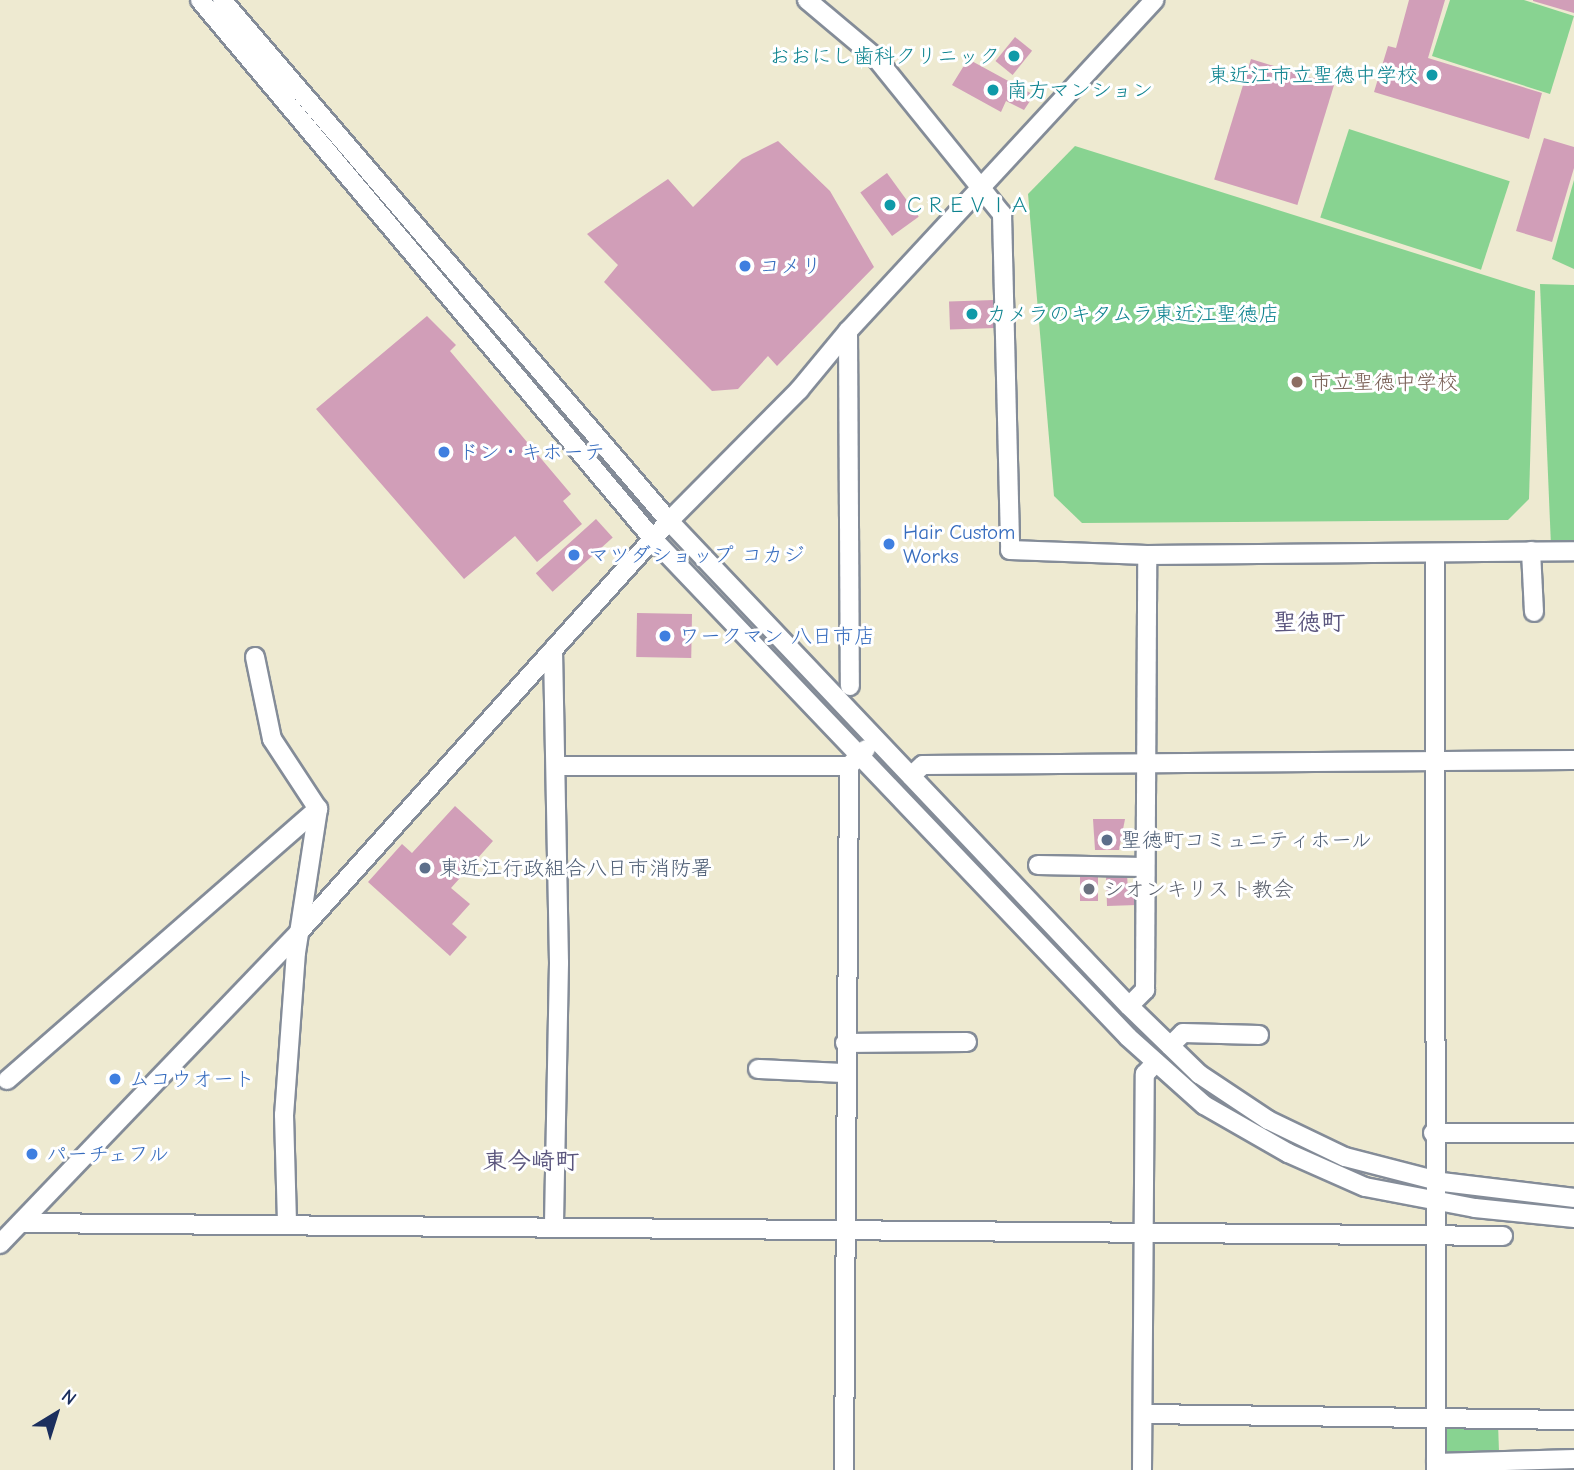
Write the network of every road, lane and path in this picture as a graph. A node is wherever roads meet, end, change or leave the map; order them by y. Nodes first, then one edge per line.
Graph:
1 (200, 0) edge
2 (222, 0) edge
3 (807, 0) edge
4 (1155, 0) edge
5 (982, 187) junction
6 (848, 331) junction
7 (669, 521) junction
8 (653, 539) junction
9 (1531, 551) junction
10 (1574, 551) edge
11 (1435, 553) junction
12 (1147, 555) junction
13 (1534, 612) dead end
14 (553, 650) junction
15 (255, 657) dead end
16 (849, 686) dead end
17 (876, 739) junction
18 (1433, 759) junction
19 (1574, 760) edge
20 (855, 761) junction
21 (1144, 764) junction
22 (558, 766) junction
23 (911, 776) junction
24 (318, 809) junction
25 (1038, 864) dead end
26 (1144, 867) junction
27 (299, 932) junction
28 (1129, 1006) junction
29 (1259, 1035) dead end
30 (967, 1042) dead end
31 (845, 1043) junction
32 (1170, 1046) junction
33 (1157, 1062) junction
34 (758, 1069) dead end
35 (844, 1073) junction
36 (7, 1080) dead end
37 (1433, 1132) junction
38 (1574, 1133) edge
39 (1433, 1180) junction
40 (1574, 1198) edge
41 (1433, 1200) junction
42 (1574, 1218) edge
43 (20, 1223) junction
44 (287, 1223) junction
45 (554, 1224) junction
46 (846, 1233) junction
47 (1144, 1233) junction
48 (1503, 1236) dead end
49 (1434, 1237) junction
50 (0, 1244) edge
51 (1143, 1414) junction
52 (1436, 1418) junction
53 (1574, 1420) edge
54 (1574, 1459) edge
55 (1436, 1466) edge
56 (844, 1470) edge
57 (1142, 1470) edge

1 - 8 street
2 - 7 street
3 - 5 street
4 - 5 street
5 - 6 street
5 - 12 street
6 - 7 street
6 - 16 street
7 - 8 street
7 - 17 street
8 - 14 street
8 - 20 street
9 - 10 street
9 - 11 street
9 - 13 street
11 - 12 street
11 - 18 street
12 - 21 street
14 - 22 street
14 - 27 street
15 - 24 street
17 - 20 street
17 - 23 street
18 - 19 street
18 - 21 street
18 - 37 street
20 - 22 street
20 - 31 street
20 - 33 street
21 - 23 street
21 - 26 street
22 - 45 street
23 - 28 street
24 - 27 street
24 - 36 street
25 - 26 street
26 - 28 street
27 - 43 street
27 - 44 street
28 - 32 street
29 - 32 street
30 - 31 street
31 - 35 street
32 - 39 street
33 - 41 street
33 - 47 street
34 - 35 street
35 - 46 street
37 - 38 street
37 - 39 street
39 - 40 street
39 - 41 street
41 - 42 street
41 - 49 street
43 - 44 street
43 - 50 street
44 - 45 street
45 - 46 street
46 - 47 street
46 - 56 street
47 - 49 street
47 - 51 street
48 - 49 street
49 - 52 street
51 - 52 street
51 - 57 street
52 - 53 street
52 - 55 street
54 - 55 street

